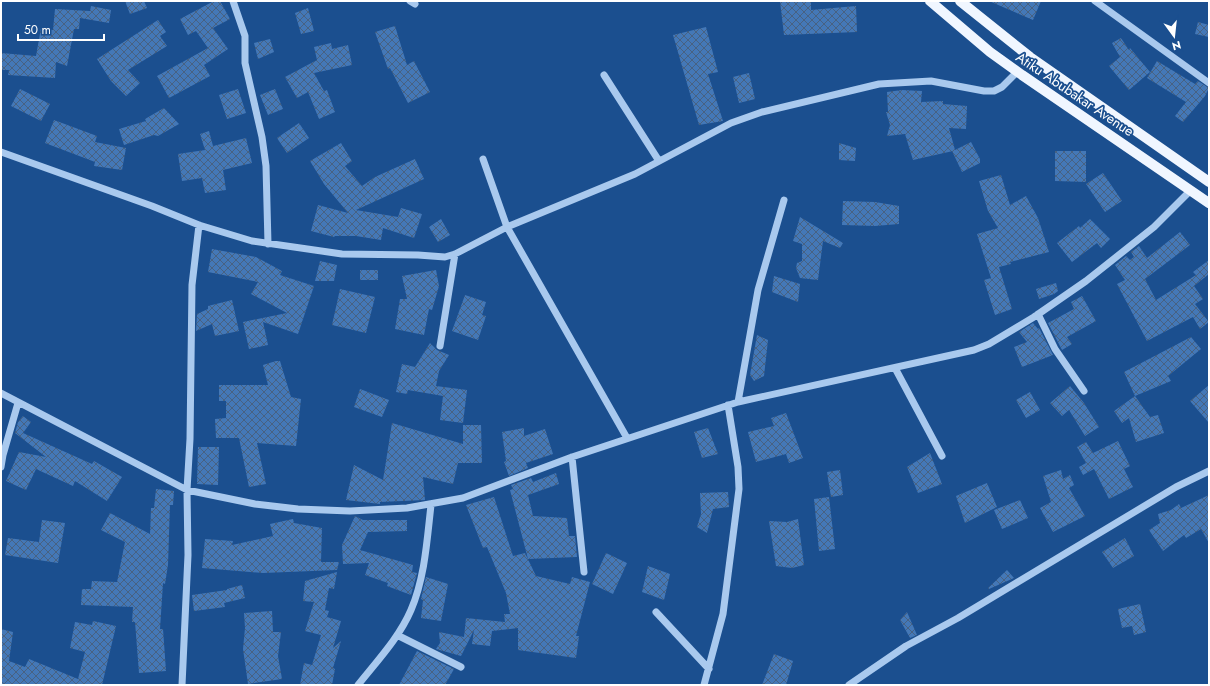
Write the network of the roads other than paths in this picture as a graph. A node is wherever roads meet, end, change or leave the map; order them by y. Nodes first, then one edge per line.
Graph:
1 (233, 1) edge
2 (930, 1) edge
3 (960, 1) edge
4 (1095, 1) edge
5 (1017, 72) junction
6 (604, 75) dead end
7 (1209, 83) edge
8 (1, 152) edge
9 (483, 159) dead end
10 (659, 161) junction
11 (1209, 182) edge
12 (1191, 190) junction
13 (784, 200) dead end
14 (1209, 203) edge
15 (199, 225) junction
16 (507, 227) junction
17 (268, 244) junction
18 (455, 254) junction
19 (1038, 314) junction
20 (440, 346) dead end
21 (895, 368) junction
22 (1084, 391) dead end
23 (1, 393) edge
24 (738, 402) junction
25 (18, 403) junction
26 (728, 405) junction
27 (626, 438) junction
28 (942, 456) dead end
29 (572, 457) junction
30 (1, 467) edge
31 (1209, 471) edge
32 (187, 490) junction
33 (431, 505) junction
34 (584, 572) dead end
35 (656, 612) dead end
36 (398, 634) junction
37 (461, 667) dead end
38 (709, 669) junction
39 (182, 685) edge
40 (358, 685) edge
41 (704, 685) edge
42 (849, 685) edge

1 - 17 street
2 - 5 main road, Atiku Abubakar Avenue
3 - 11 main road, Atiku Abubakar Avenue
4 - 7 street
5 - 10 street
5 - 12 main road, Atiku Abubakar Avenue
6 - 10 street
8 - 15 street
9 - 16 street
10 - 16 street
12 - 14 main road, Atiku Abubakar Avenue
12 - 19 street
13 - 24 street
15 - 17 street
15 - 32 street
16 - 18 street
16 - 27 street
17 - 18 street
18 - 20 street
19 - 21 street
19 - 22 street
21 - 24 street
21 - 28 street
23 - 25 street
24 - 26 street
25 - 30 street
25 - 32 street
26 - 27 street
26 - 38 street
27 - 29 street
29 - 33 street
29 - 34 street
31 - 42 street
32 - 33 street
32 - 39 street
33 - 36 street
35 - 38 street
36 - 37 street
36 - 40 street
38 - 41 street

